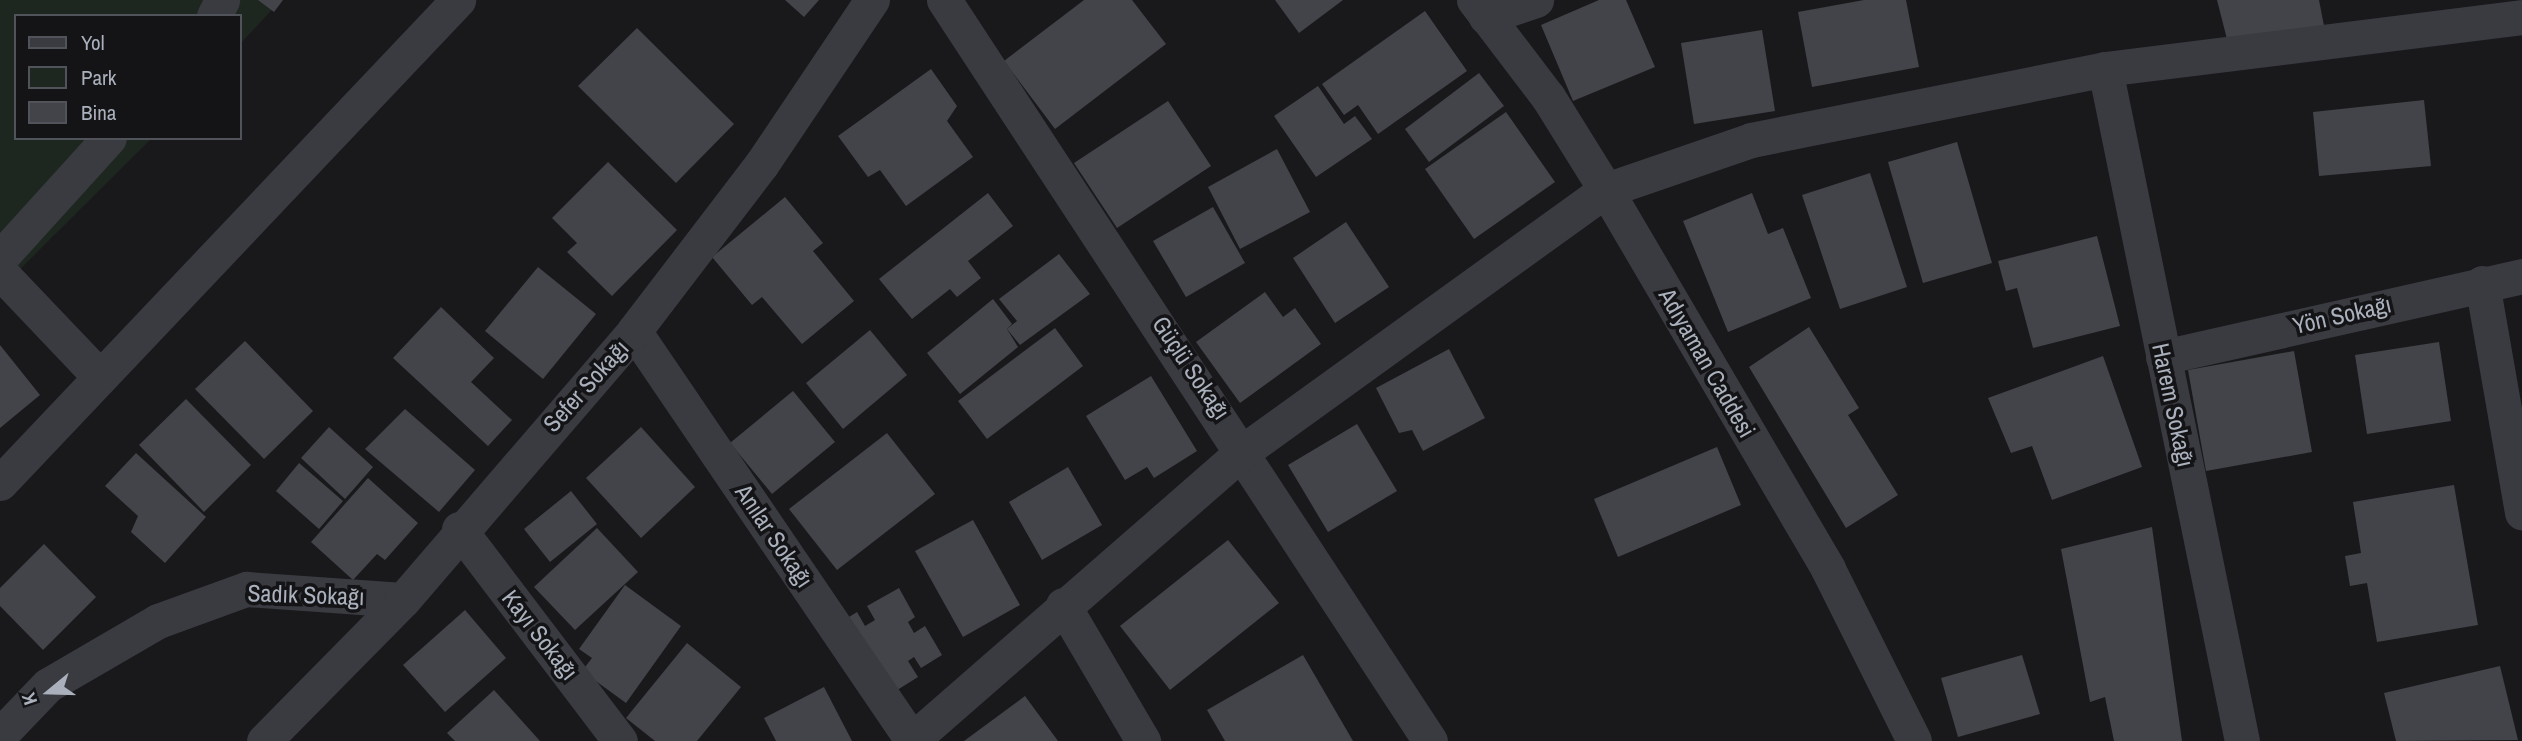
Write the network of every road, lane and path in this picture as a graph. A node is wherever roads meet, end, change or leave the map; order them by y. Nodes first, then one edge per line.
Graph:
1 (458, 0) edge
2 (872, 0) edge
3 (944, 0) edge
4 (1536, 0) edge
5 (1480, 8) edge
6 (2522, 17) edge
7 (2105, 69) junction
8 (107, 140) edge
9 (1606, 190) junction
10 (0, 258) edge
11 (0, 272) edge
12 (2522, 276) edge
13 (2482, 283) junction
14 (634, 331) junction
15 (2163, 357) junction
16 (97, 374) junction
17 (1245, 450) junction
18 (0, 483) edge
19 (2522, 513) edge
20 (459, 529) junction
21 (403, 600) junction
22 (1063, 605) junction
23 (0, 735) edge
24 (912, 740) edge
25 (264, 741) edge
26 (621, 741) edge
27 (1143, 741) edge
28 (1430, 741) edge
29 (1914, 741) edge
30 (2242, 741) edge

1 - 16 street
2 - 14 street, Sefer Sokağı
3 - 17 street, Güçlü Sokağı
4 - 5 street
5 - 9 street, Adıyaman Caddesi
6 - 7 street
7 - 9 street
7 - 15 street, Harem Sokağı
8 - 10 street
9 - 17 street
9 - 29 street, Adıyaman Caddesi
11 - 16 street
12 - 13 street, Yön Sokağı
13 - 15 street, Yön Sokağı
13 - 19 street
14 - 20 street, Sefer Sokağı
14 - 24 street, Anılar Sokağı
15 - 30 street, Harem Sokağı
16 - 18 street
17 - 22 street
17 - 28 street, Güçlü Sokağı
20 - 21 street, Sefer Sokağı
20 - 26 street, Kayı Sokağı
21 - 23 street, Sadık Sokağı
21 - 25 street, Sefer Sokağı
22 - 24 street
22 - 27 street

